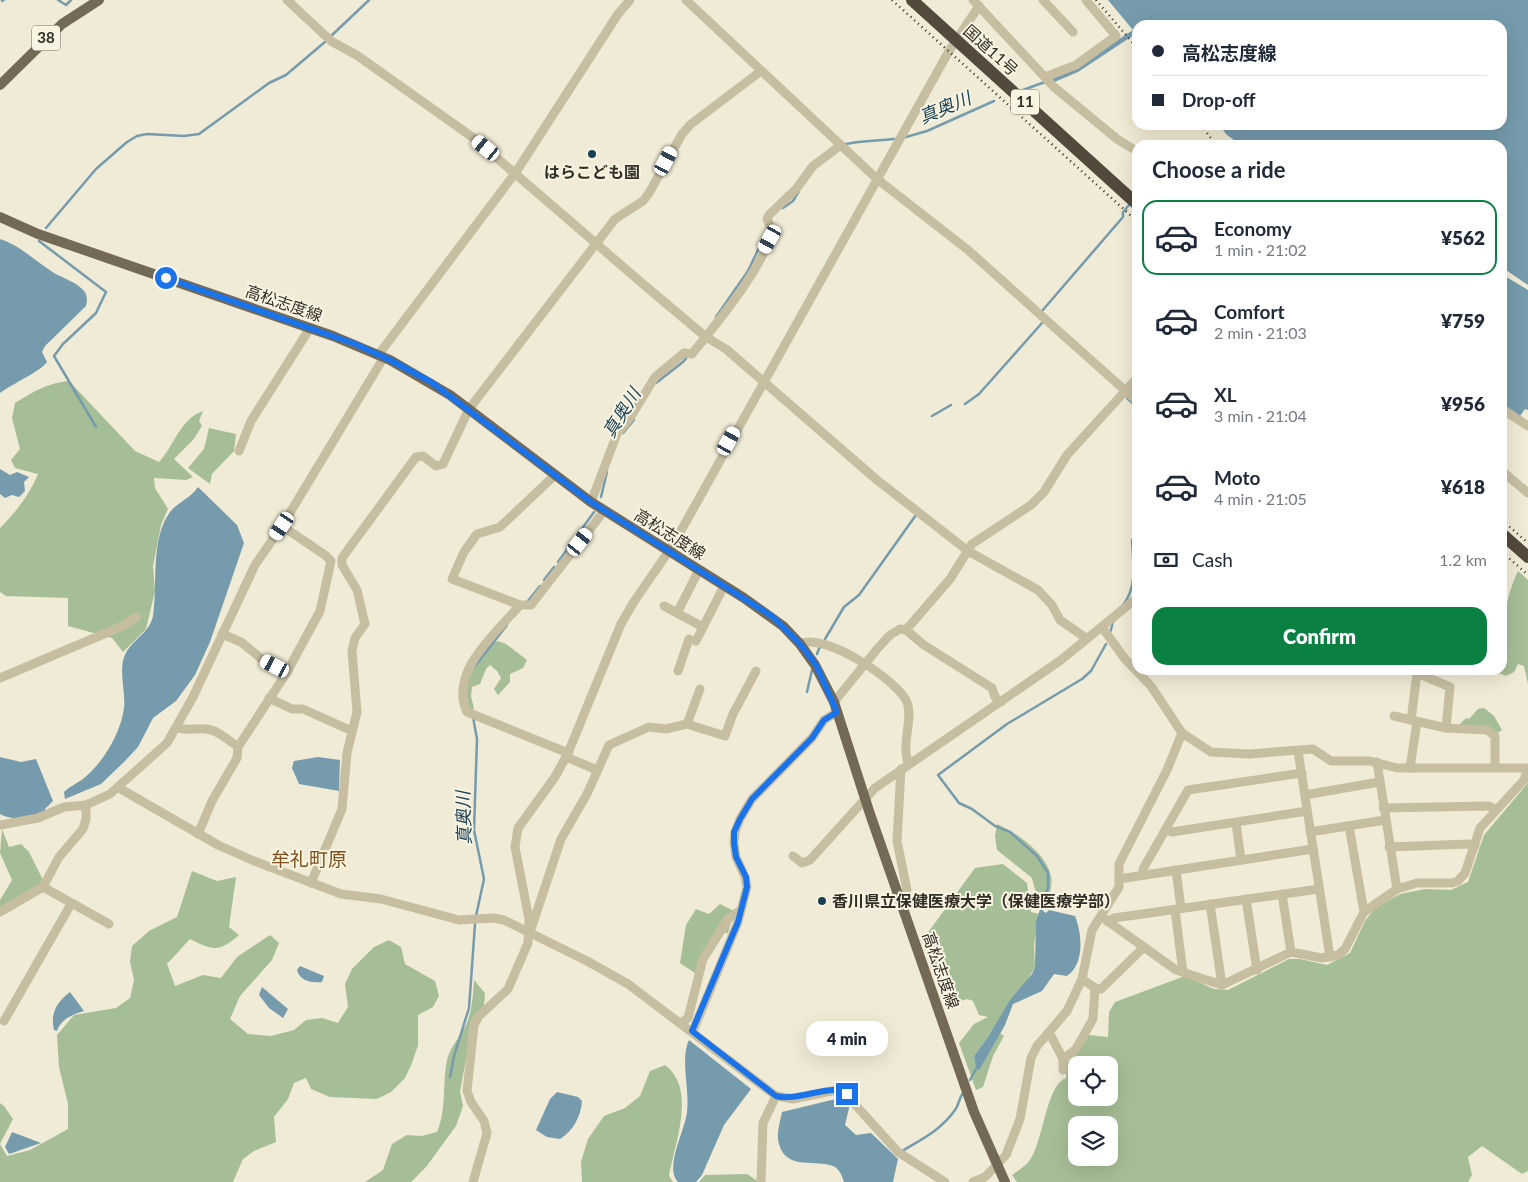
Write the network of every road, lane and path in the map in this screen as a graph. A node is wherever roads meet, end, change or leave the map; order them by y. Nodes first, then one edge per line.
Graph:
1 (100, 0) edge
2 (287, 0) edge
3 (630, 0) edge
4 (686, 0) edge
5 (912, 0) edge
6 (1043, 0) edge
7 (1086, 0) edge
8 (976, 3) edge
9 (1073, 32) dead end
10 (957, 40) junction
11 (761, 71) junction
12 (1045, 77) junction
13 (0, 85) edge
14 (841, 145) junction
15 (1132, 148) edge
16 (516, 172) junction
17 (877, 179) junction
18 (1132, 200) edge
19 (0, 217) edge
20 (596, 243) junction
21 (310, 328) junction
22 (706, 336) junction
23 (381, 355) junction
24 (763, 381) junction
25 (1132, 383) edge
26 (1125, 391) junction
27 (1132, 397) edge
28 (469, 409) junction
29 (1507, 411) edge
30 (1528, 426) edge
31 (239, 451) dead end
32 (1507, 475) edge
33 (554, 476) junction
34 (1528, 493) edge
35 (591, 502) junction
36 (604, 511) junction
37 (282, 526) junction
38 (1507, 538) edge
39 (968, 551) junction
40 (668, 552) junction
41 (1528, 557) edge
42 (699, 570) junction
43 (724, 586) junction
44 (1132, 602) edge
45 (520, 605) junction
46 (664, 606) dead end
47 (676, 613) junction
48 (136, 617) dead end
49 (703, 627) junction
50 (1102, 627) junction
51 (906, 630) junction
52 (222, 634) junction
53 (1086, 638) junction
54 (800, 644) junction
55 (864, 664) junction
56 (1132, 666) edge
57 (756, 671) dead end
58 (287, 672) junction
59 (678, 672) dead end
60 (1140, 675) edge
61 (1417, 675) edge
62 (1422, 675) edge
63 (0, 678) edge
64 (700, 689) dead end
65 (270, 698) junction
66 (1000, 702) junction
67 (836, 707) junction
68 (1394, 716) dead end
69 (1414, 721) junction
70 (687, 724) junction
71 (177, 728) junction
72 (1446, 728) junction
73 (352, 731) junction
74 (1182, 733) junction
75 (238, 746) junction
76 (1298, 751) junction
77 (567, 755) junction
78 (1377, 762) junction
79 (905, 767) junction
80 (1410, 768) junction
81 (1495, 768) junction
82 (597, 770) junction
83 (1302, 773) junction
84 (1379, 782) junction
85 (119, 788) junction
86 (1305, 795) junction
87 (865, 798) junction
88 (86, 805) junction
89 (1383, 808) junction
90 (1496, 809) junction
91 (1307, 811) junction
92 (1385, 820) junction
93 (1236, 823) junction
94 (0, 824) edge
95 (1349, 826) junction
96 (1165, 830) junction
97 (1310, 832) junction
98 (198, 834) junction
99 (1474, 846) junction
100 (1389, 847) junction
101 (1313, 849) junction
102 (793, 856) dead end
103 (1241, 860) junction
104 (1176, 870) junction
105 (1144, 875) junction
106 (1119, 879) junction
107 (311, 883) junction
108 (43, 887) junction
109 (1319, 889) junction
110 (1397, 889) junction
111 (1282, 894) junction
112 (900, 899) junction
113 (1246, 899) junction
114 (71, 904) junction
115 (1210, 904) junction
116 (1178, 909) junction
117 (741, 910) junction
118 (0, 912) edge
119 (1364, 912) junction
120 (1105, 919) junction
121 (109, 924) dead end
122 (530, 934) junction
123 (1143, 948) junction
124 (1291, 952) junction
125 (1330, 957) junction
126 (1257, 970) junction
127 (1183, 972) junction
128 (1082, 979) junction
129 (1222, 985) junction
130 (1095, 988) junction
131 (4, 1021) dead end
132 (681, 1023) junction
133 (692, 1031) junction
134 (1049, 1032) junction
135 (1063, 1059) junction
136 (1063, 1070) dead end
137 (776, 1096) junction
138 (998, 1166) junction
139 (473, 1182) edge
140 (761, 1182) edge
141 (945, 1182) edge
142 (973, 1182) edge
143 (1005, 1182) edge

1 - 13 main road, 38
2 - 16 street
3 - 16 street
4 - 11 street
5 - 10 highway, 国道11号 / 11
6 - 9 street
7 - 12 street
8 - 10 street
8 - 12 street
10 - 17 street
10 - 18 highway, 国道11号 / 11
11 - 14 street
11 - 20 street
12 - 15 street
14 - 17 street
14 - 22 street
16 - 20 street
16 - 23 street
17 - 24 street
17 - 26 street
19 - 21 main road, 高松志度線
20 - 22 street
20 - 28 street
21 - 23 main road, 高松志度線
21 - 31 street
22 - 24 street
22 - 35 street
23 - 28 main road, 高松志度線
23 - 37 street
24 - 39 street
24 - 40 street
25 - 26 street
26 - 27 street
26 - 39 street
28 - 33 main road, 高松志度線
28 - 73 street
29 - 30 street
32 - 34 street
33 - 35 main road, 高松志度線
33 - 45 street
35 - 36 main road, 高松志度線
36 - 40 main road, 高松志度線
36 - 45 street
37 - 52 street
37 - 58 street
38 - 41 highway
39 - 51 street
39 - 53 street
40 - 42 main road, 高松志度線
40 - 77 street
42 - 43 main road, 高松志度線
42 - 47 street
43 - 49 street
43 - 54 main road, 高松志度線
44 - 50 street
45 - 77 street
46 - 47 street
47 - 49 street
48 - 63 street
49 - 59 street
50 - 53 street
50 - 56 street
51 - 55 street
51 - 66 street
52 - 58 street
52 - 71 street
53 - 66 street
54 - 55 street
54 - 67 main road, 高松志度線
55 - 67 street
55 - 79 street
57 - 70 street
58 - 65 street
60 - 74 street
61 - 69 street
62 - 72 street
64 - 70 street
65 - 73 street
65 - 75 street
66 - 79 street
67 - 87 main road, 高松志度線
67 - 117 street
68 - 69 street
69 - 72 street
69 - 80 street
70 - 82 street
71 - 75 street
71 - 85 street
72 - 81 street
73 - 107 street
74 - 76 street
74 - 106 street
75 - 98 street
76 - 78 street
76 - 83 street
77 - 82 street
77 - 122 street
78 - 80 street
78 - 84 street
79 - 87 street
79 - 112 street
80 - 81 street
81 - 90 street
82 - 122 street
83 - 86 street
83 - 96 street
84 - 86 street
84 - 89 street
85 - 88 street
85 - 98 street
86 - 91 street
87 - 102 street
87 - 112 main road, 高松志度線
88 - 94 street
88 - 108 street
89 - 90 street
89 - 92 street
90 - 99 street
91 - 93 street
91 - 97 street
92 - 95 street
92 - 100 street
93 - 96 street
93 - 103 street
95 - 97 street
95 - 119 street
96 - 105 street
97 - 101 street
98 - 107 street
99 - 100 street
99 - 110 street
100 - 110 street
101 - 103 street
101 - 109 street
103 - 104 street
104 - 105 street
104 - 116 street
105 - 106 street
106 - 120 street
107 - 122 street
108 - 114 street
108 - 118 street
109 - 111 street
109 - 125 street
110 - 119 street
111 - 113 street
111 - 124 street
112 - 138 main road, 高松志度線
113 - 115 street
113 - 126 street
114 - 121 street
114 - 131 street
115 - 116 street
115 - 129 street
116 - 120 street
116 - 127 street
117 - 132 street
117 - 133 street
119 - 125 street
120 - 123 street
120 - 128 street
122 - 132 street
122 - 139 street
123 - 127 street
123 - 130 street
124 - 125 street
124 - 126 street
126 - 129 street
127 - 129 street
128 - 130 street
128 - 134 street
130 - 135 street
132 - 133 street
133 - 137 street
134 - 135 street
134 - 138 street
135 - 136 street
137 - 140 street
137 - 141 street
138 - 142 street
138 - 143 main road, 高松志度線

